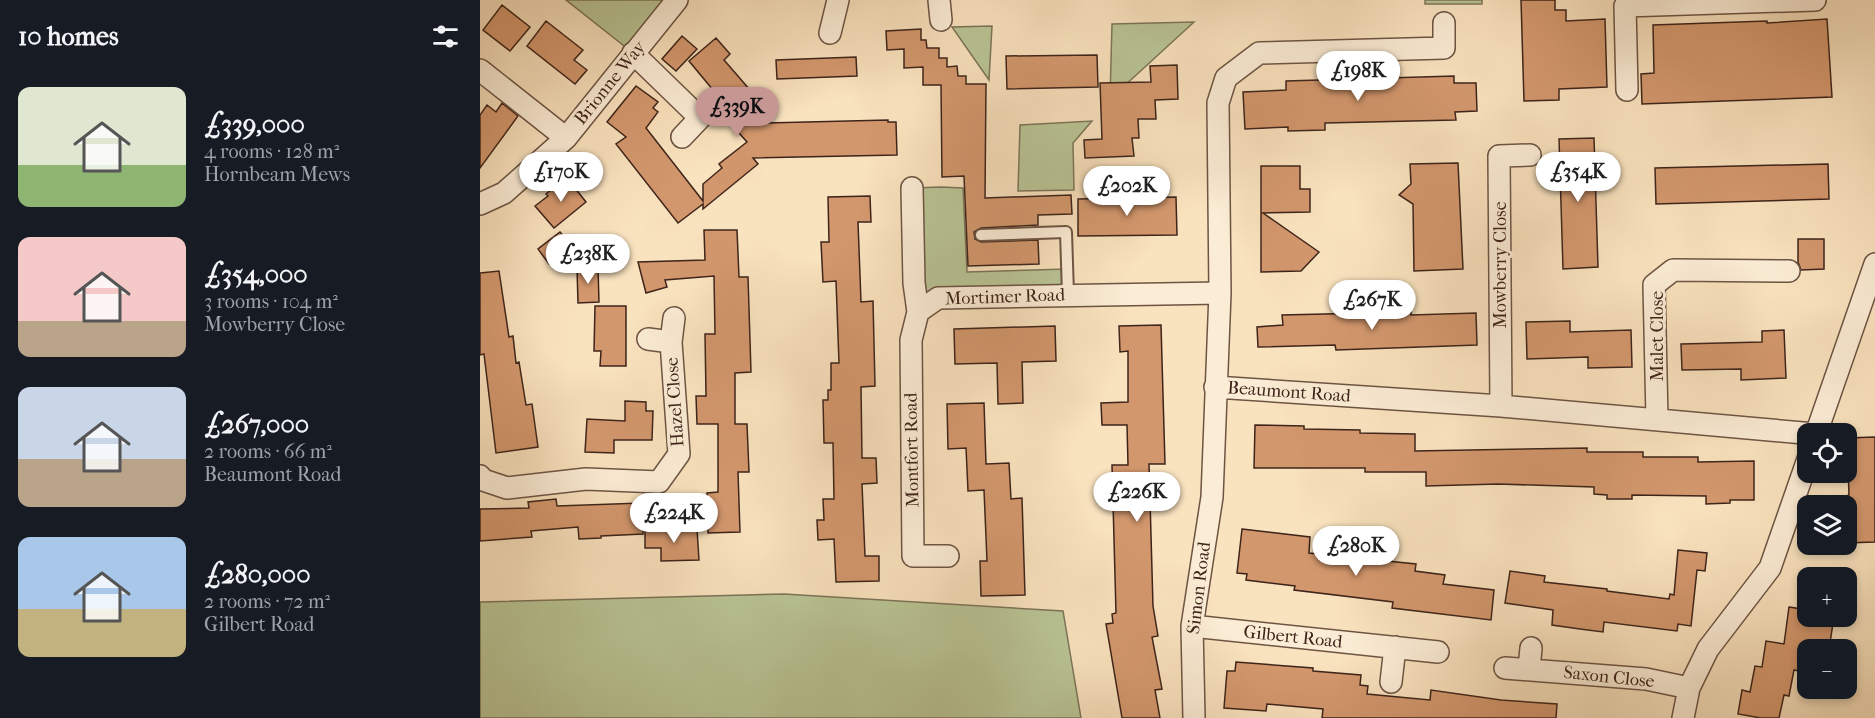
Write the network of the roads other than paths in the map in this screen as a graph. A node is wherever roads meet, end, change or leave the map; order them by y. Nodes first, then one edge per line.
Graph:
1 (677, 0) edge
2 (838, 0) edge
3 (1815, 0) edge
4 (1624, 3) edge
5 (1444, 23) dead end
6 (830, 33) dead end
7 (633, 53) junction
8 (480, 70) edge
9 (1627, 90) dead end
10 (682, 137) dead end
11 (566, 138) junction
12 (1530, 155) dead end
13 (912, 188) dead end
14 (480, 204) edge
15 (981, 235) dead end
16 (1875, 264) edge
17 (1789, 271) dead end
18 (1220, 293) junction
19 (1068, 294) junction
20 (918, 312) junction
21 (675, 318) dead end
22 (648, 339) dead end
23 (670, 342) junction
24 (1215, 387) junction
25 (1501, 406) junction
26 (1657, 419) junction
27 (1820, 423) edge
28 (1797, 432) edge
29 (480, 476) edge
30 (1800, 483) edge
31 (948, 556) dead end
32 (1192, 626) junction
33 (1395, 647) junction
34 (1438, 652) dead end
35 (1505, 668) dead end
36 (1391, 682) dead end
37 (1689, 688) junction
38 (1194, 718) edge
39 (1683, 718) edge

1 - 7 street, Brionne Way
2 - 6 street
3 - 4 street
4 - 9 street
5 - 18 street, Beaumont Road
7 - 10 street
7 - 11 street, Brionne Way
8 - 11 street
11 - 14 street, Brionne Way
12 - 25 street, Mowberry Close
13 - 20 street
15 - 19 lane
16 - 27 street
17 - 26 street, Malet Close
18 - 19 street, Mortimer Road
18 - 24 street, Beaumont Road
19 - 20 street, Mortimer Road
20 - 31 street, Montfort Road
21 - 23 street, Hazel Close
22 - 23 street, Hazel Close
23 - 29 street, Hazel Close
24 - 25 street, Beaumont Road
24 - 32 street, Simon Road
25 - 26 street, Beaumont Road
26 - 28 street, Beaumont Road
30 - 37 street
32 - 33 street, Gilbert Road
32 - 38 street, Simon Road
33 - 34 street, Gilbert Road
33 - 36 street
35 - 37 street, Saxon Close
37 - 39 street

